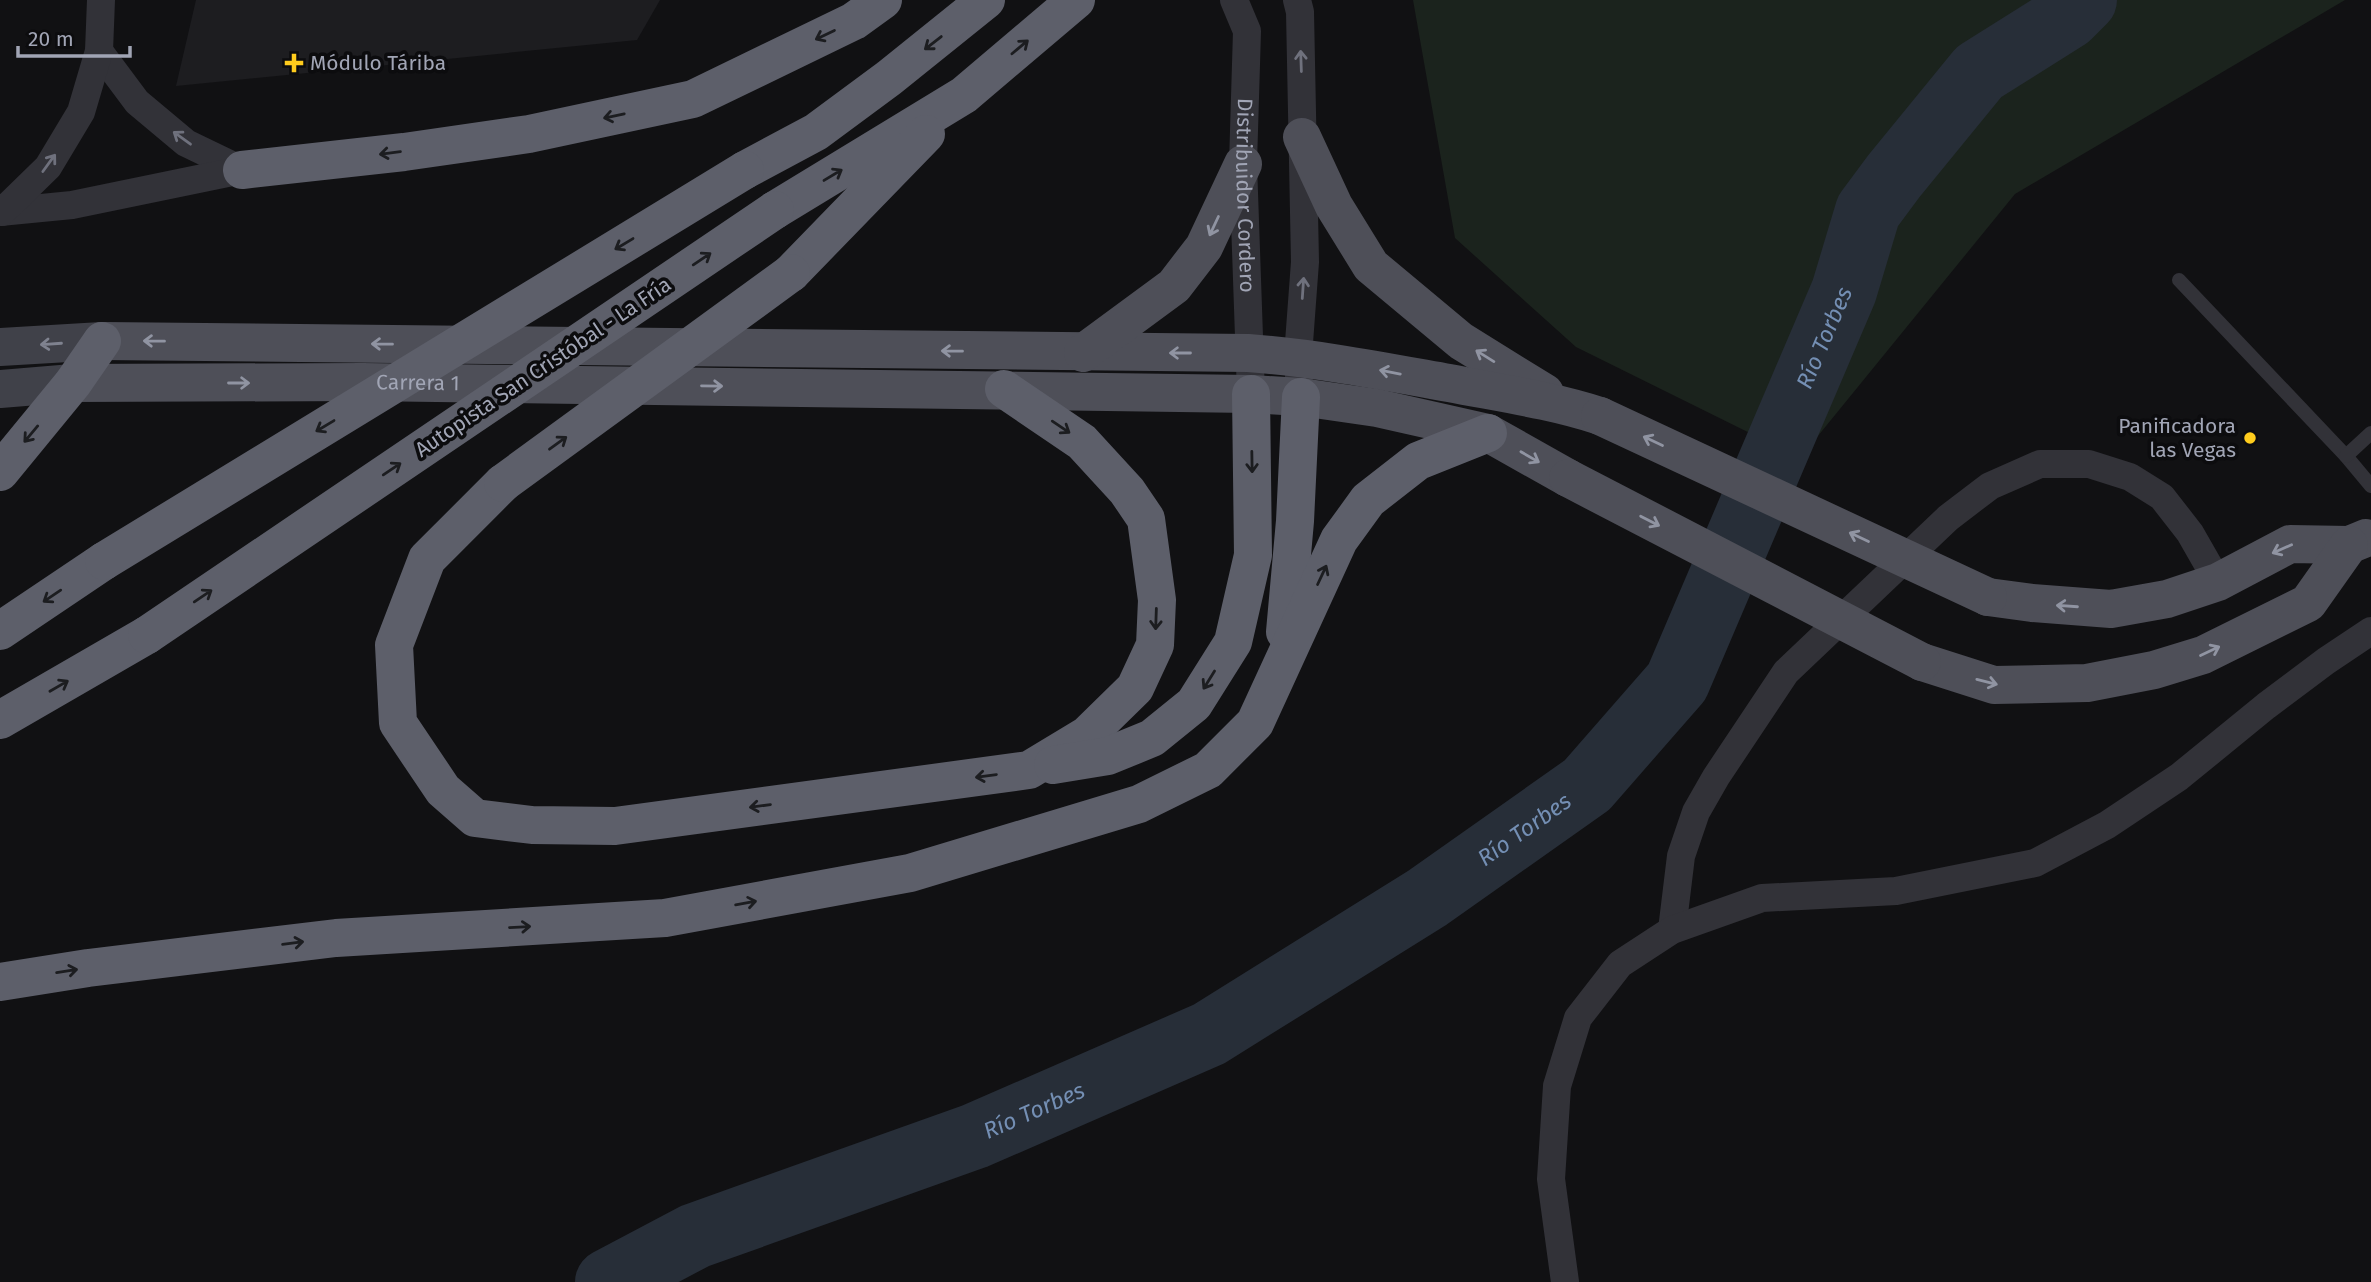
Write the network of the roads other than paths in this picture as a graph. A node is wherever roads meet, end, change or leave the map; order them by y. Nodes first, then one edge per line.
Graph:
1 (101, 0) edge
2 (883, 0) edge
3 (986, 0) edge
4 (1076, 0) edge
5 (1234, 0) edge
6 (1297, 0) edge
7 (99, 51) junction
8 (964, 95) junction
9 (1301, 137) junction
10 (1243, 164) junction
11 (242, 170) junction
12 (1, 212) edge
13 (2179, 280) dead end
14 (102, 341) junction
15 (0, 347) edge
16 (1083, 353) junction
17 (1248, 353) junction
18 (1298, 356) junction
19 (73, 383) junction
20 (0, 389) edge
21 (1004, 389) junction
22 (1251, 394) junction
23 (1301, 397) junction
24 (1564, 405) junction
25 (1488, 433) junction
26 (2371, 433) edge
27 (2346, 456) junction
28 (0, 472) edge
29 (2371, 486) edge
30 (2360, 540) edge
31 (2218, 582) junction
32 (0, 631) edge
33 (2371, 631) edge
34 (1283, 659) junction
35 (0, 720) edge
36 (1029, 770) junction
37 (1672, 930) junction
38 (0, 982) edge
39 (1565, 1282) edge

1 - 7 street
2 -> 11 highway
3 -> 32 highway, bridge
8 -> 4 highway, Autopista San Cristóbal - La Fría
5 - 10 street, Distribuidor Cordero
9 -> 6 street
11 -> 7 street
12 -> 7 street
35 -> 8 highway, Autopista San Cristóbal - La Fría, bridge
36 -> 8 highway, bridge
18 -> 9 street
24 -> 9 main road
10 -> 16 main road
10 - 17 street, Distribuidor Cordero
11 - 12 street
13 - 27 lane
14 -> 15 street
16 -> 14 main road
14 - 19 highway
17 -> 16 main road
17 - 18 main road
17 - 22 street, Distribuidor Cordero
18 - 23 street
24 -> 18 main road
19 - 20 street, Carrera 1
19 -> 21 main road, Carrera 1
19 -> 28 highway
21 - 22 main road, Carrera 1
21 -> 36 highway
22 - 23 main road, Carrera 1
22 -> 36 highway
23 - 25 main road, Carrera 1
23 - 34 highway
31 -> 24 main road, bridge
25 -> 30 main road, Carrera 1, bridge
34 -> 25 highway
26 - 27 lane
27 - 29 lane
30 -> 31 main road
31 - 37 street
33 - 37 street
38 -> 34 highway
37 - 39 street

